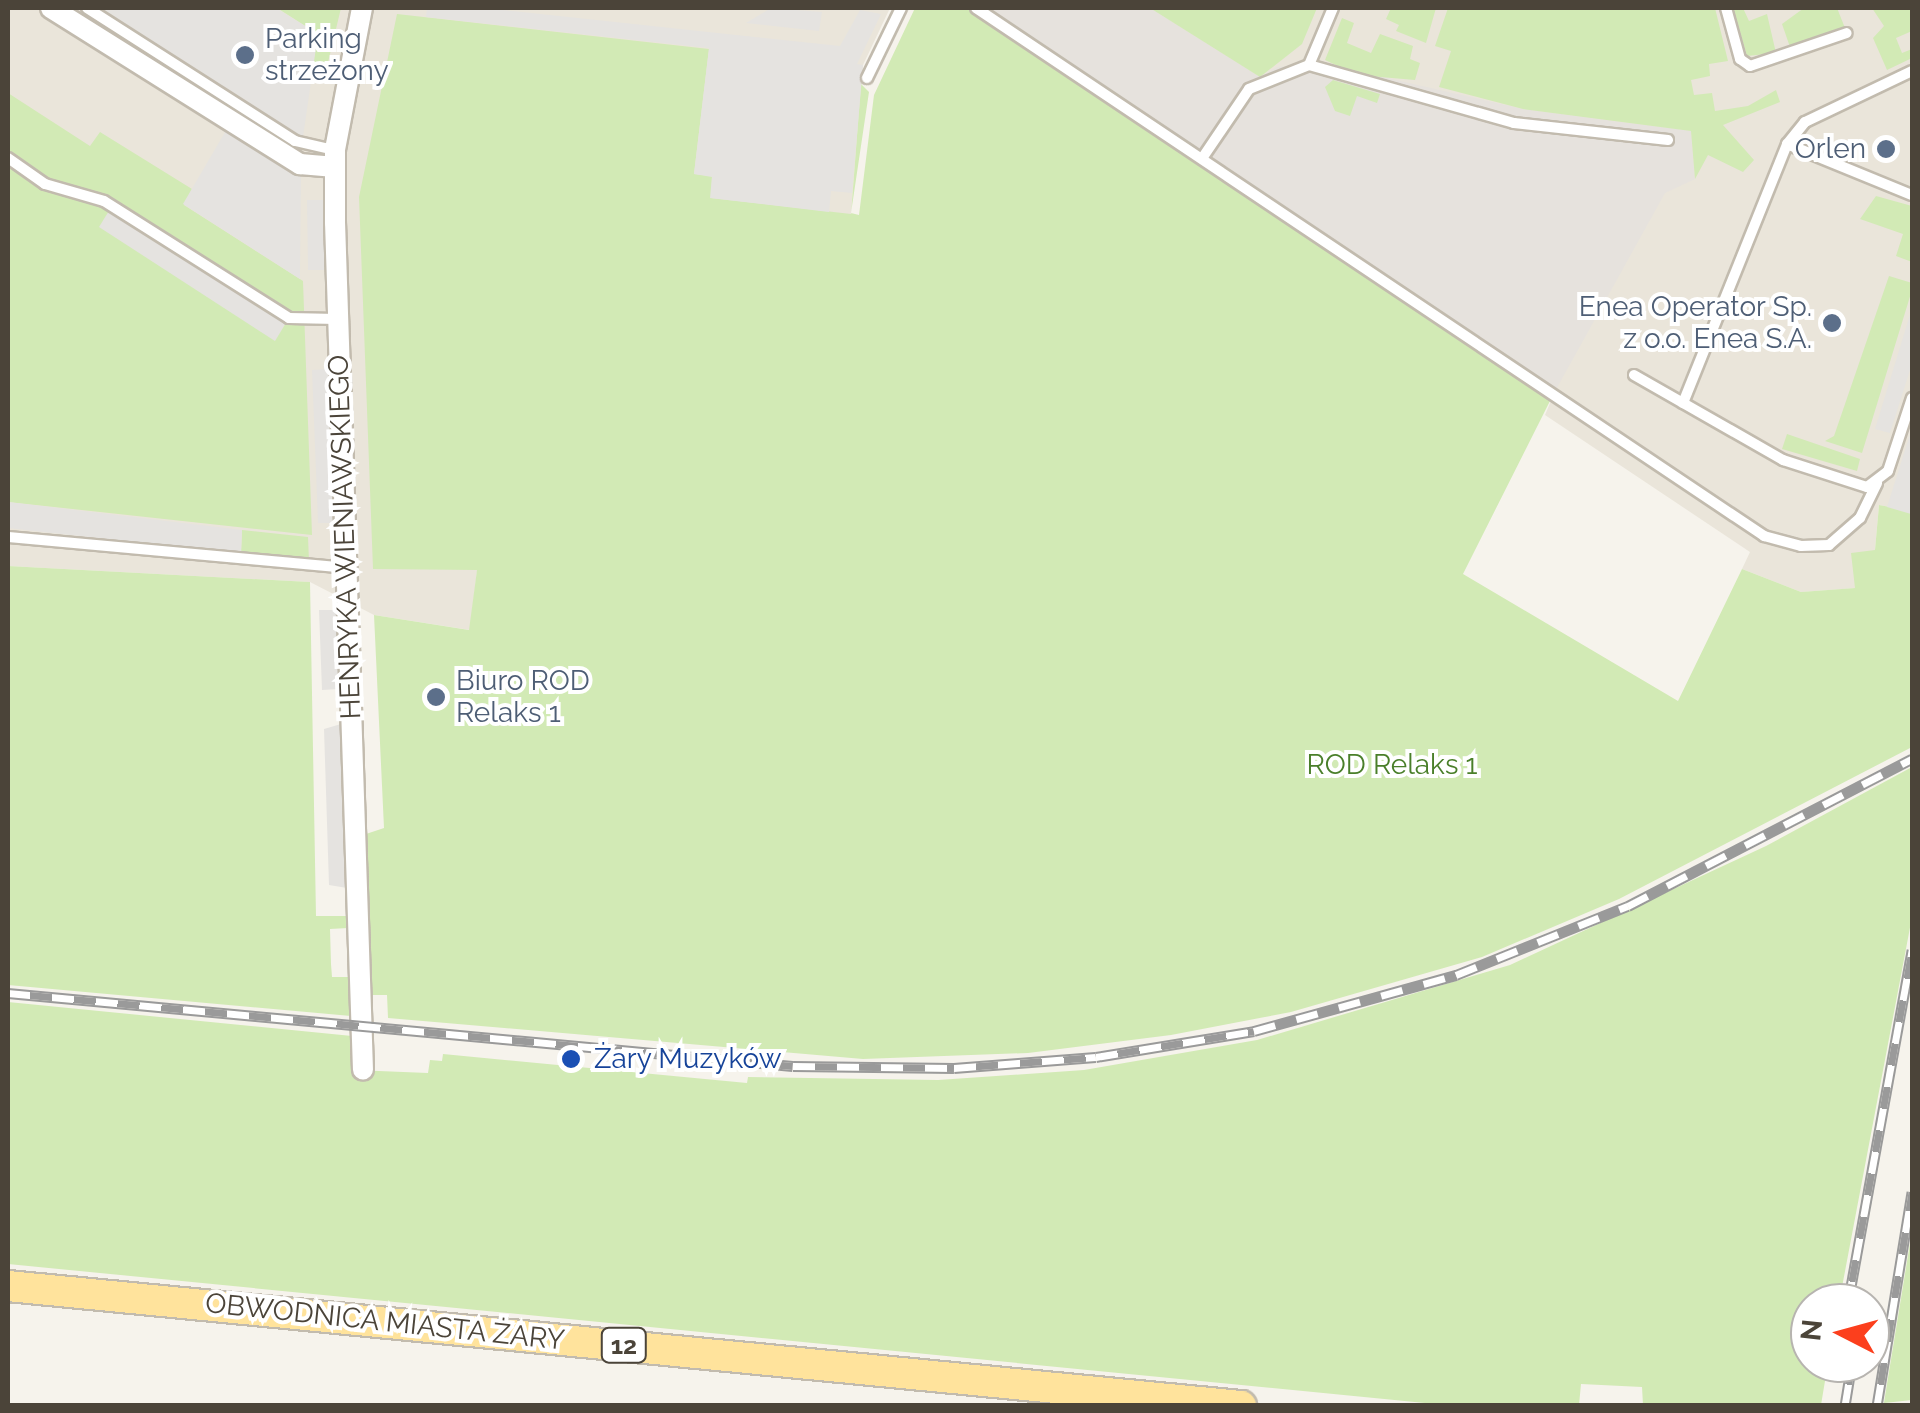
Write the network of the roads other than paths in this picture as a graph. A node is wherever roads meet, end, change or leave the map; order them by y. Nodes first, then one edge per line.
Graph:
1 (50, 8) edge
2 (87, 8) edge
3 (362, 8) edge
4 (901, 8) edge
5 (976, 8) edge
6 (1333, 8) edge
7 (1726, 8) edge
8 (1847, 33) dead end
9 (1310, 65) junction
10 (1912, 71) edge
11 (867, 78) dead end
12 (1668, 140) dead end
13 (1786, 144) junction
14 (1202, 157) junction
15 (8, 158) edge
16 (335, 159) junction
17 (1912, 195) edge
18 (338, 319) junction
19 (1634, 375) dead end
20 (1912, 398) edge
21 (1683, 402) junction
22 (1877, 483) junction
23 (8, 536) edge
24 (346, 568) junction
25 (363, 1070) dead end
26 (8, 1286) edge
27 (1241, 1406) edge

1 - 16 street
2 - 16 lane
3 - 16 street, HENRYKA WIENIAWSKIEGO
4 - 11 lane
5 - 14 lane
6 - 9 lane
7 - 8 lane
9 - 12 lane
9 - 14 lane
10 - 13 lane
13 - 17 lane
13 - 21 lane
14 - 22 lane
15 - 18 lane
16 - 18 street, HENRYKA WIENIAWSKIEGO
18 - 24 street, HENRYKA WIENIAWSKIEGO
19 - 21 lane
20 - 22 lane
21 - 22 lane
23 - 24 lane
24 - 25 street, HENRYKA WIENIAWSKIEGO
26 - 27 main road, OBWODNICA MIASTA ŻARY / 12

